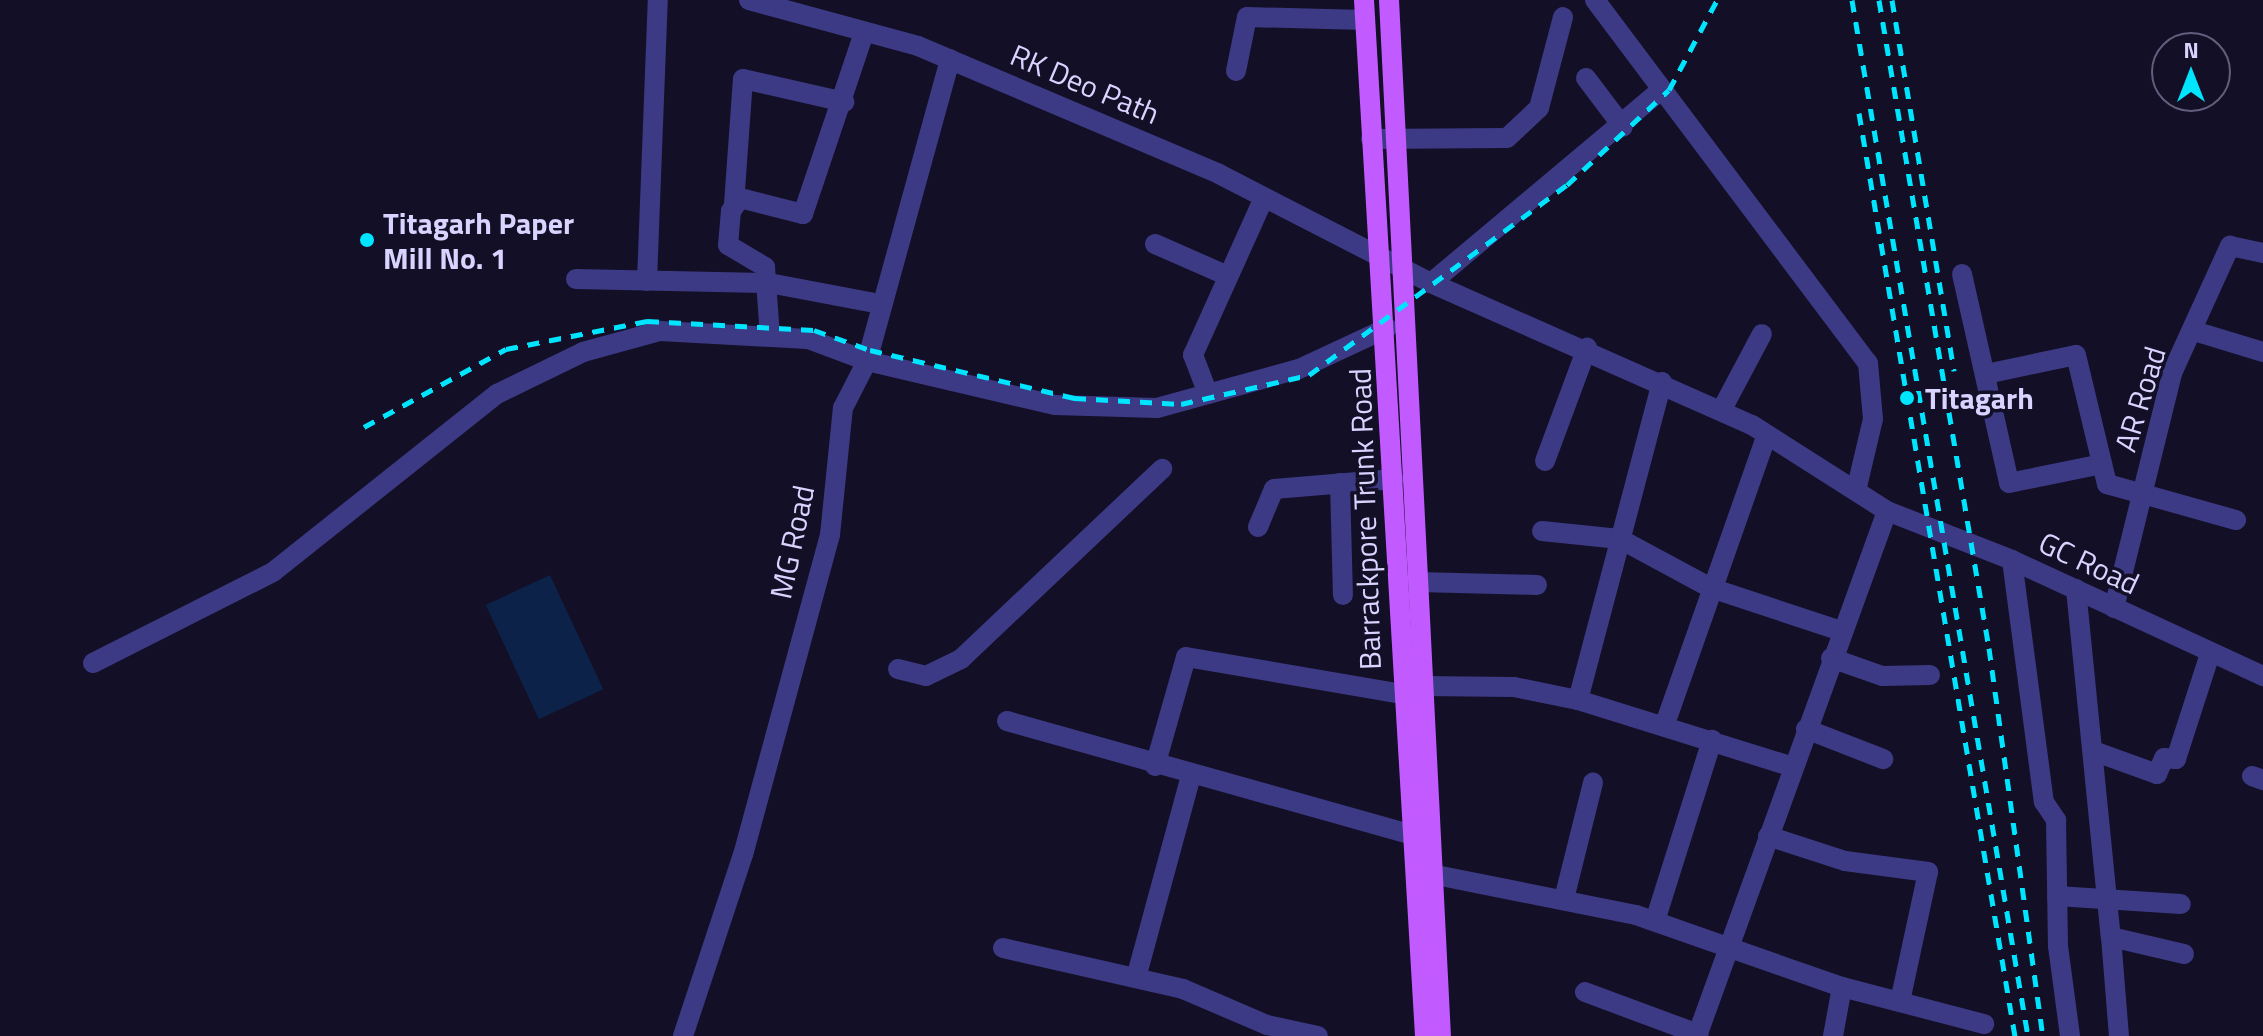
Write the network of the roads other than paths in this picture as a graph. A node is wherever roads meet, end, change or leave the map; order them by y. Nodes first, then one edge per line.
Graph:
1 (658, 0) edge
2 (749, 0) edge
3 (1389, 0) edge
4 (1595, 0) edge
5 (1364, 10) edge
6 (1563, 17) dead end
7 (864, 33) junction
8 (950, 59) junction
9 (1236, 71) dead end
10 (1586, 78) dead end
11 (1659, 92) junction
12 (844, 102) junction
13 (1623, 127) junction
14 (1371, 139) junction
15 (1396, 139) junction
16 (1264, 198) junction
17 (734, 204) junction
18 (1155, 244) dead end
19 (2263, 253) edge
20 (1382, 259) junction
21 (1405, 271) junction
22 (1962, 274) dead end
23 (1228, 276) junction
24 (576, 279) dead end
25 (647, 281) junction
26 (769, 283) junction
27 (1431, 283) junction
28 (880, 304) junction
29 (1387, 328) junction
30 (2194, 331) junction
31 (1762, 334) dead end
32 (770, 337) junction
33 (1587, 348) junction
34 (2263, 352) edge
35 (867, 361) junction
36 (1986, 374) junction
37 (1662, 382) junction
38 (1208, 394) junction
39 (1721, 411) junction
40 (1767, 435) junction
41 (1545, 461) dead end
42 (2102, 464) junction
43 (1162, 469) dead end
44 (1394, 479) junction
45 (1340, 483) junction
46 (1856, 491) junction
47 (2142, 495) junction
48 (1887, 511) junction
49 (2236, 520) dead end
50 (1258, 527) dead end
51 (1542, 531) dead end
52 (1620, 539) junction
53 (2012, 560) junction
54 (1418, 582) junction
55 (1537, 585) dead end
56 (1711, 588) junction
57 (2076, 589) junction
58 (1343, 595) dead end
59 (2114, 608) junction
60 (1841, 631) junction
61 (2210, 654) junction
62 (1831, 658) junction
63 (93, 663) dead end
64 (898, 669) dead end
65 (1930, 675) dead end
66 (2263, 676) edge
67 (1412, 690) junction
68 (1578, 700) junction
69 (1007, 721) dead end
70 (1665, 724) junction
71 (1806, 729) junction
72 (1712, 740) junction
73 (2096, 752) junction
74 (1883, 759) dead end
75 (1155, 766) junction
76 (1793, 767) junction
77 (1191, 775) junction
78 (1593, 783) dead end
79 (1412, 835) junction
80 (1768, 836) junction
81 (1431, 874) junction
82 (2108, 894) junction
83 (2057, 896) junction
84 (1564, 899) junction
85 (2181, 904) dead end
86 (1655, 921) junction
87 (2111, 937) junction
88 (1727, 945) junction
89 (1003, 948) dead end
90 (2184, 954) dead end
91 (1136, 978) junction
92 (1842, 987) junction
93 (1585, 992) dead end
94 (1900, 1002) junction
95 (1984, 1024) dead end
96 (1698, 1035) edge
97 (683, 1036) edge
98 (1318, 1036) edge
99 (1425, 1036) edge
100 (1441, 1036) edge
101 (1833, 1036) edge
102 (2070, 1036) edge
103 (2119, 1036) edge

1 - 25 street
2 - 7 street, RK Deo Path
3 - 15 main road, Barrackpore Trunk Road
4 - 11 street
5 - 9 street
5 - 14 main road, Barrackpore Trunk Road
6 - 15 street
7 - 8 street, RK Deo Path
7 - 12 street
8 - 16 street, RK Deo Path
8 - 28 street, MG Road
10 - 13 street
11 - 13 street
11 - 46 street
12 - 17 street
12 - 17 street
13 - 27 street
14 - 15 street
14 - 20 main road, Barrackpore Trunk Road
15 - 21 main road, Barrackpore Trunk Road
16 - 20 street, RK Deo Path
16 - 23 street
17 - 26 street
18 - 23 street
19 - 30 street, AR Road
20 - 21 street, RK Deo Path
20 - 29 main road, Barrackpore Trunk Road
21 - 27 street, RK Deo Path
21 - 54 main road, Barrackpore Trunk Road
22 - 36 street
23 - 38 street
24 - 25 street
25 - 26 street
26 - 28 street
26 - 32 street
27 - 33 street, RK Deo Path
28 - 35 street, MG Road
29 - 38 street
29 - 44 main road, Barrackpore Trunk Road
30 - 34 street
30 - 47 street, AR Road
31 - 39 street
32 - 35 street
32 - 63 street
33 - 37 street, RK Deo Path
33 - 41 street
35 - 38 street
35 - 97 street, MG Road
36 - 42 street
36 - 42 street
37 - 39 street, GC Road
37 - 52 street
39 - 40 street, GC Road
40 - 46 street, GC Road
40 - 56 street
42 - 47 street
43 - 64 street
44 - 45 street
44 - 67 main road, Barrackpore Trunk Road
45 - 50 street
45 - 58 street
46 - 48 street, GC Road
47 - 49 street
47 - 59 street, AR Road
48 - 53 street, GC Road
48 - 60 street
51 - 52 street
52 - 56 street
52 - 68 street
53 - 57 street, GC Road
53 - 83 street
54 - 55 street
54 - 67 main road, Barrackpore Trunk Road
56 - 60 street
56 - 70 street
57 - 59 street, GC Road
57 - 73 street
59 - 61 street, GC Road
60 - 62 street
61 - 66 street, GC Road
61 - 73 street
62 - 65 street
62 - 71 street
67 - 68 street
67 - 75 street
67 - 79 main road, Barrackpore Trunk Road
67 - 81 main road, Barrackpore Trunk Road
68 - 70 street
69 - 75 street
70 - 72 street
71 - 74 street
71 - 76 street
72 - 76 street
72 - 86 street
73 - 82 street
75 - 77 street
76 - 80 street
77 - 79 street
77 - 91 street
78 - 84 street
79 - 99 main road, Barrackpore Trunk Road
80 - 88 street
80 - 94 street
81 - 84 street
81 - 100 main road, Barrackpore Trunk Road
82 - 83 street
82 - 85 street
82 - 87 street
83 - 102 street
84 - 86 street
86 - 88 street
87 - 90 street
87 - 103 street
88 - 92 street
88 - 96 street
89 - 91 street
91 - 98 street
92 - 94 street
92 - 101 street
93 - 96 street
94 - 95 street

